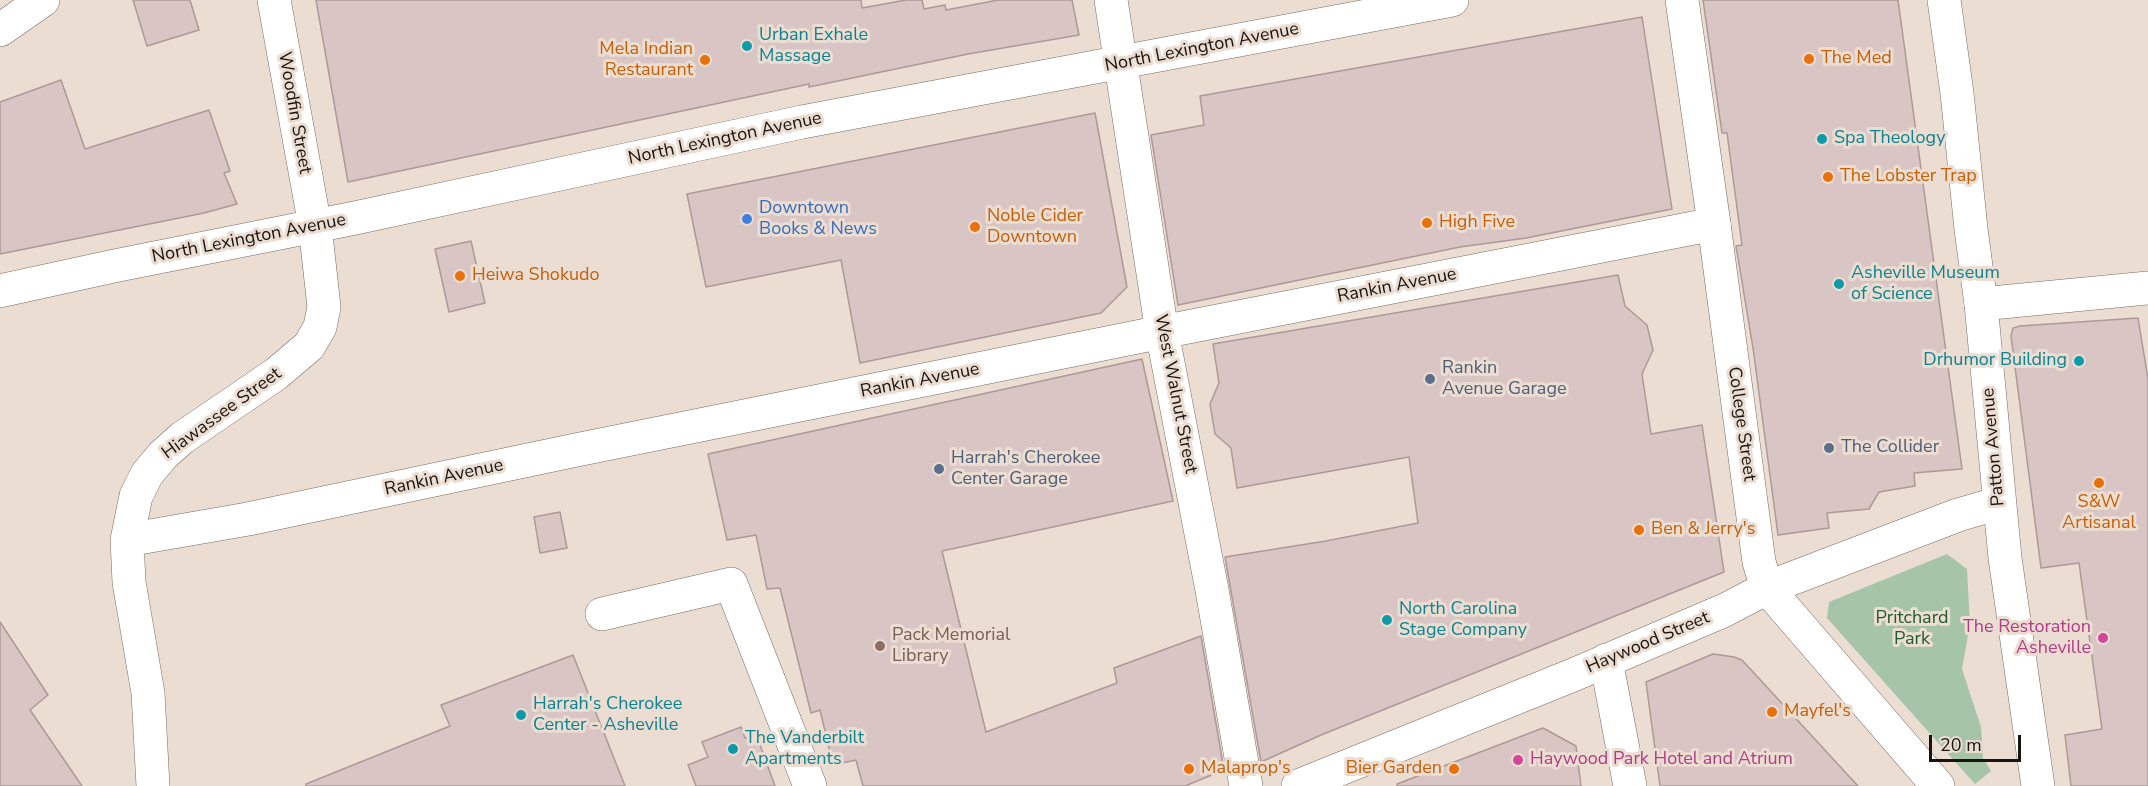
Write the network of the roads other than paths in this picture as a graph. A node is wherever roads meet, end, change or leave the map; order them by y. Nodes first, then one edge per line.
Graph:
1 (43, 0) edge
2 (274, 0) edge
3 (1111, 0) edge
4 (1452, 0) edge
5 (1682, 0) edge
6 (1944, 0) edge
7 (0, 30) edge
8 (1120, 64) junction
9 (1714, 224) junction
10 (315, 226) junction
11 (2148, 288) edge
12 (0, 291) edge
13 (1981, 304) junction
14 (1162, 332) junction
15 (1999, 503) junction
16 (127, 540) junction
17 (1767, 588) junction
18 (602, 614) dead end
19 (1606, 660) junction
20 (153, 786) edge
21 (810, 786) edge
22 (1246, 786) edge
23 (1298, 786) edge
24 (1630, 786) edge
25 (1938, 786) edge
26 (2038, 786) edge

1 - 7 street
2 - 10 street, Woodfin Street
3 - 8 street, West Walnut Street
4 - 8 street, North Lexington Avenue
5 - 9 street, College Street
6 - 13 street, Patton Avenue
8 - 10 street, North Lexington Avenue
8 - 14 street, West Walnut Street
9 - 14 street, Rankin Avenue
9 - 17 street, College Street
10 - 12 street, North Lexington Avenue
10 - 16 street, Hiawassee Street
11 - 13 street
13 - 15 street, Patton Avenue
14 - 16 street, Rankin Avenue
14 - 22 street, West Walnut Street
15 - 17 street, Haywood Street
15 - 26 street, Patton Avenue
16 - 20 street, Hiawassee Street
17 - 19 street, Haywood Street
17 - 25 street, College Street
18 - 21 street
19 - 23 street, Haywood Street
19 - 24 street

